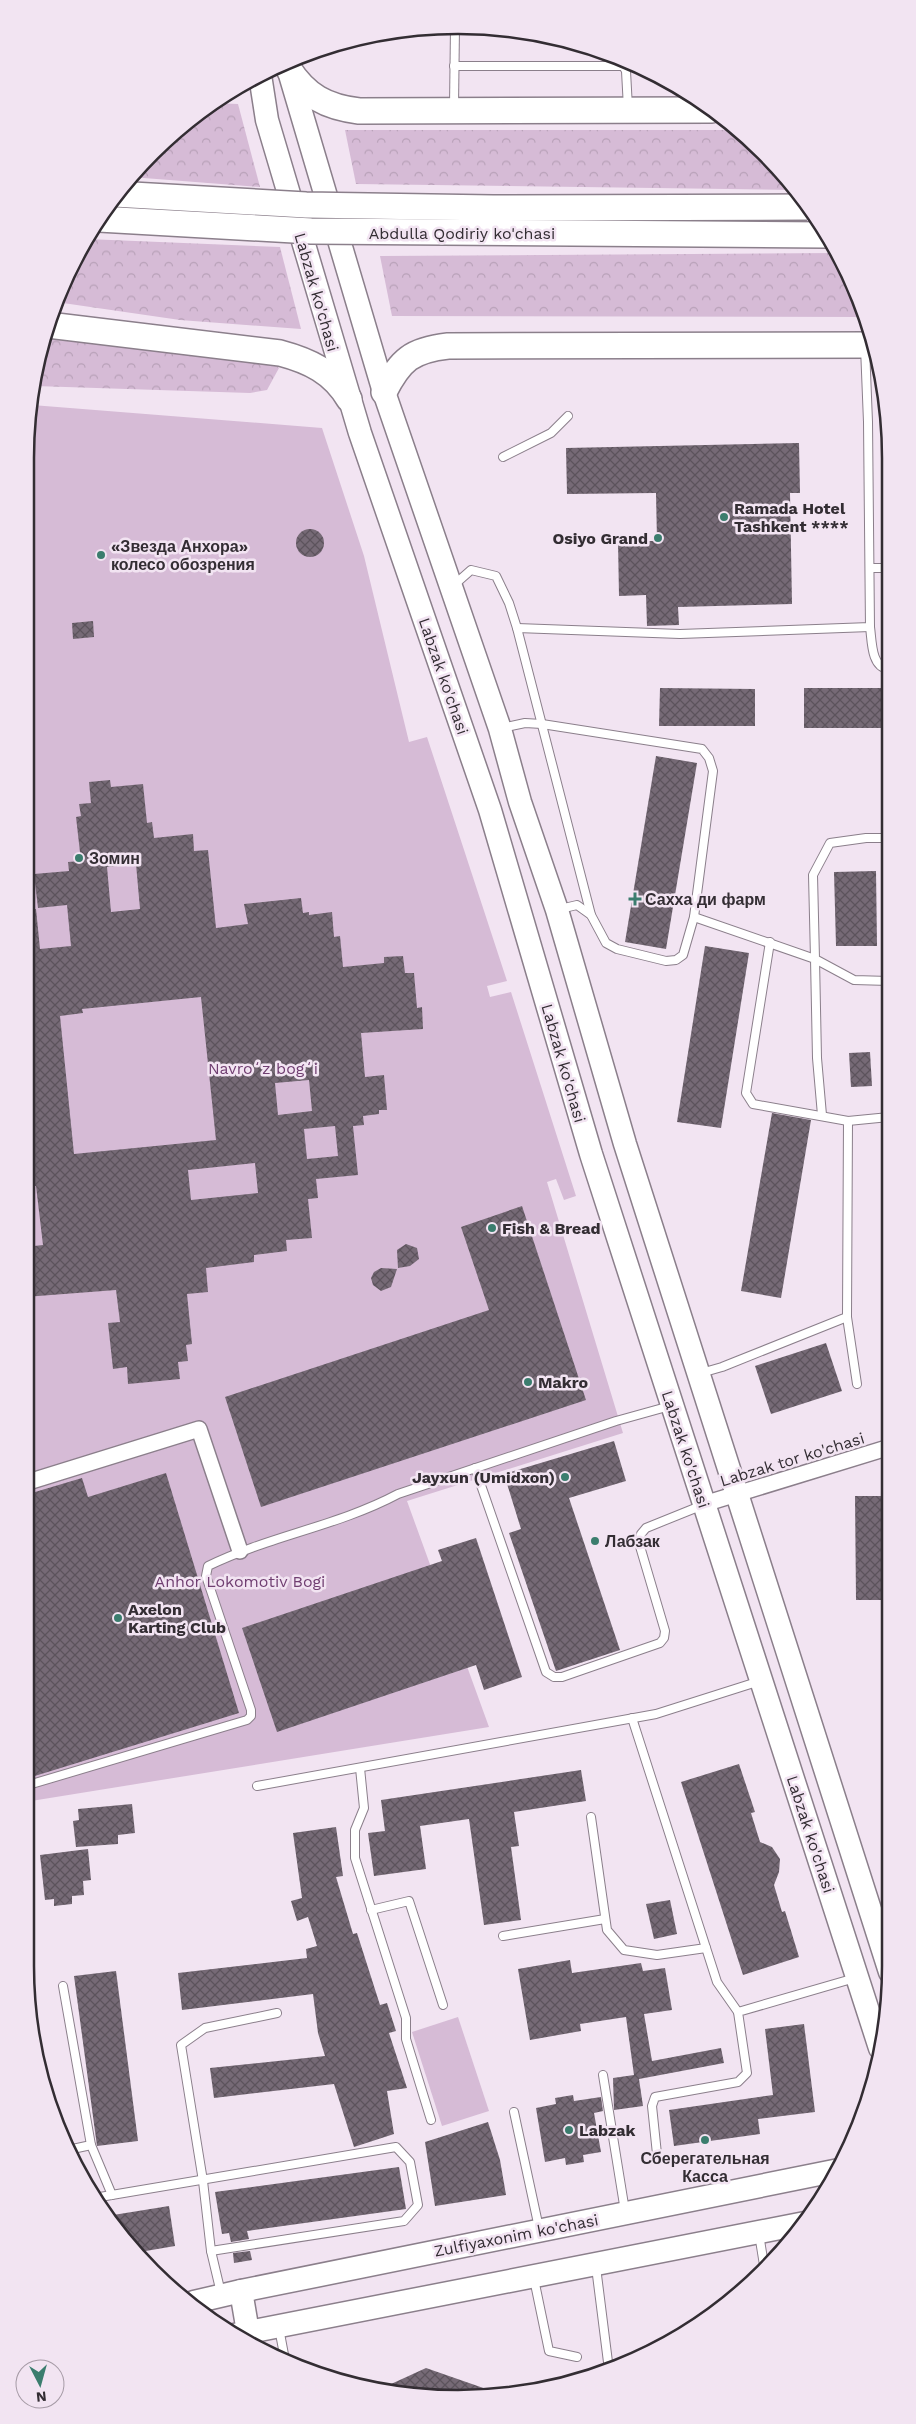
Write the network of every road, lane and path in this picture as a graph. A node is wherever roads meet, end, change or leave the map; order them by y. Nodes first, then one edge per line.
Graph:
1 (455, 34) edge
2 (454, 66) junction
3 (620, 66) edge
4 (624, 68) edge
5 (289, 69) edge
6 (290, 69) edge
7 (261, 83) edge
8 (629, 110) junction
9 (701, 110) edge
10 (454, 111) junction
11 (125, 195) edge
12 (801, 208) edge
13 (107, 219) edge
14 (819, 235) edge
15 (55, 326) edge
16 (868, 345) edge
17 (868, 348) edge
18 (384, 392) junction
19 (349, 399) junction
20 (568, 416) dead end
21 (503, 456) dead end
22 (870, 568) junction
23 (882, 568) edge
24 (451, 588) junction
25 (870, 627) junction
26 (517, 628) junction
27 (882, 669) edge
28 (542, 724) junction
29 (500, 729) junction
30 (520, 802) junction
31 (490, 810) junction
32 (882, 838) edge
33 (557, 910) junction
34 (591, 915) junction
35 (694, 918) junction
36 (770, 942) junction
37 (815, 958) junction
38 (882, 981) edge
39 (822, 1115) junction
40 (882, 1118) edge
41 (848, 1120) junction
42 (625, 1144) junction
43 (591, 1154) junction
44 (847, 1317) junction
45 (699, 1373) junction
46 (857, 1384) dead end
47 (672, 1405) junction
48 (882, 1449) edge
49 (475, 1468) junction
50 (34, 1480) edge
51 (737, 1494) junction
52 (704, 1504) junction
53 (240, 1550) junction
54 (762, 1680) junction
55 (632, 1718) junction
56 (360, 1768) junction
57 (34, 1783) edge
58 (257, 1786) dead end
59 (591, 1817) dead end
60 (371, 1910) junction
61 (605, 1919) junction
62 (503, 1936) dead end
63 (882, 1947) edge
64 (706, 1948) junction
65 (857, 1977) junction
66 (63, 1986) dead end
67 (443, 2005) dead end
68 (738, 2012) junction
69 (277, 2013) dead end
70 (876, 2036) edge
71 (603, 2075) dead end
72 (514, 2112) dead end
73 (431, 2120) dead end
74 (91, 2145) junction
75 (75, 2148) edge
76 (657, 2154) dead end
77 (828, 2172) edge
78 (203, 2181) junction
79 (112, 2195) junction
80 (102, 2197) edge
81 (626, 2213) junction
82 (794, 2226) edge
83 (539, 2231) junction
84 (759, 2234) junction
85 (211, 2251) junction
86 (763, 2260) edge
87 (595, 2265) junction
88 (534, 2277) junction
89 (231, 2293) junction
90 (198, 2301) edge
91 (278, 2326) junction
92 (240, 2330) edge
93 (245, 2332) edge
94 (283, 2352) edge
95 (577, 2357) dead end
96 (609, 2362) edge

1 - 2 lane
2 - 3 lane
2 - 10 lane
4 - 8 lane
5 - 18 main road, Labzak ko'chasi
6 - 10 main road
7 - 19 main road, Labzak ko'chasi
8 - 9 main road
8 - 10 main road
11 - 12 main road, Abdulla Qodiriy ko'chasi, bridge
13 - 14 main road, Abdulla Qodiriy ko'chasi, bridge
15 - 19 main road
16 - 18 main road
17 - 22 lane
18 - 24 main road, Labzak ko'chasi
19 - 31 main road, Labzak ko'chasi
20 - 21 lane
22 - 23 lane
22 - 25 lane
24 - 26 lane
24 - 29 main road, Labzak ko'chasi
25 - 26 lane
25 - 27 lane
26 - 28 lane
28 - 29 lane
28 - 34 lane
28 - 35 lane
29 - 30 main road, Labzak ko'chasi
30 - 31 main road
30 - 33 main road, Labzak ko'chasi
31 - 43 main road, Labzak ko'chasi
32 - 37 lane
33 - 34 lane
33 - 42 main road, Labzak ko'chasi
34 - 35 lane
35 - 36 lane
36 - 37 lane
36 - 39 lane
37 - 38 lane
37 - 39 lane
39 - 41 lane
40 - 41 lane
41 - 44 lane
42 - 43 main road
42 - 45 main road, Labzak ko'chasi
43 - 47 main road, Labzak ko'chasi
44 - 45 lane
44 - 46 lane
45 - 51 main road, Labzak ko'chasi
47 - 49 lane
47 - 52 main road, Labzak ko'chasi
48 - 51 street, Labzak tor ko'chasi
49 - 52 lane
49 - 53 lane
50 - 53 street
51 - 52 street, Labzak tor ko'chasi
51 - 63 main road, Labzak ko'chasi
52 - 54 main road, Labzak ko'chasi
53 - 57 lane
54 - 55 lane
54 - 65 main road, Labzak ko'chasi
55 - 56 lane
55 - 64 lane
56 - 58 lane
56 - 60 lane
59 - 61 lane
60 - 67 lane
60 - 73 lane
61 - 62 lane
61 - 64 lane
64 - 68 lane
65 - 68 lane
65 - 70 main road, Labzak ko'chasi
66 - 74 lane
68 - 76 lane
69 - 78 lane
71 - 81 lane
72 - 83 lane
74 - 75 lane
74 - 79 lane
77 - 81 main road, Zulfiyaxonim ko'chasi
78 - 79 lane
78 - 85 lane
78 - 85 lane
79 - 80 lane
81 - 83 main road, Zulfiyaxonim ko'chasi
82 - 84 main road
83 - 89 main road, Zulfiyaxonim ko'chasi
84 - 86 lane
84 - 87 main road
85 - 89 lane
87 - 88 main road
87 - 96 lane
88 - 91 main road
88 - 95 lane
89 - 90 main road, Zulfiyaxonim ko'chasi
89 - 92 main road
91 - 93 main road
91 - 94 lane

